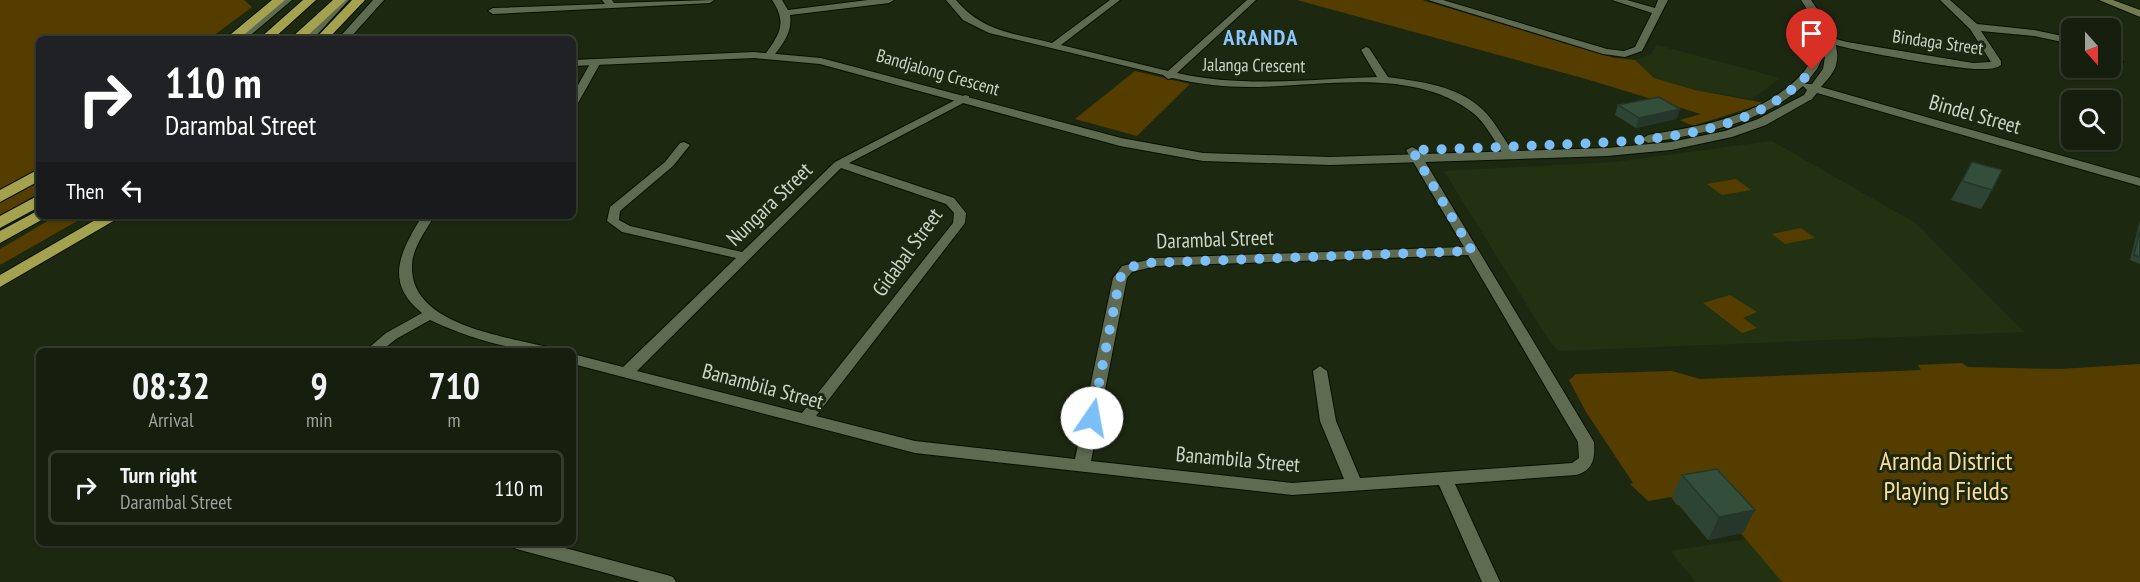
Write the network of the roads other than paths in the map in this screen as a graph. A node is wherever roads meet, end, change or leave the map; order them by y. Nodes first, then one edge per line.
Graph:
1 (279, 0) edge
2 (287, 0) edge
3 (310, 0) edge
4 (326, 0) edge
5 (342, 0) edge
6 (359, 0) edge
7 (379, 0) edge
8 (710, 0) edge
9 (777, 0) edge
10 (889, 0) edge
11 (951, 0) edge
12 (1116, 0) edge
13 (1252, 0) edge
14 (1433, 0) edge
15 (1617, 0) edge
16 (1662, 0) edge
17 (1806, 0) edge
18 (1945, 0) edge
19 (2104, 0) edge
20 (2125, 0) edge
21 (609, 3) edge
22 (2140, 6) edge
23 (493, 11) dead end
24 (1657, 11) junction
25 (272, 12) joint
26 (786, 13) junction
27 (2140, 14) edge
28 (1974, 27) junction
29 (235, 36) edge
30 (244, 36) edge
31 (268, 36) edge
32 (284, 36) edge
33 (300, 36) edge
34 (310, 36) edge
35 (324, 36) edge
36 (347, 36) edge
37 (2061, 38) edge
38 (1828, 40) junction
39 (1052, 47) junction
40 (1366, 50) dead end
41 (770, 56) junction
42 (596, 62) junction
43 (576, 63) edge
44 (1168, 76) junction
45 (1384, 80) junction
46 (1802, 81) junction
47 (1818, 86) junction
48 (576, 98) edge
49 (965, 99) junction
50 (684, 145) dead end
51 (1507, 151) junction
52 (1414, 154) junction
53 (839, 164) junction
54 (36, 176) edge
55 (2139, 179) edge
56 (0, 197) edge
57 (36, 202) edge
58 (36, 217) edge
59 (109, 219) edge
60 (426, 219) edge
61 (0, 223) edge
62 (0, 238) edge
63 (1472, 251) junction
64 (744, 256) junction
65 (0, 282) edge
66 (430, 314) junction
67 (376, 348) edge
68 (534, 348) edge
69 (576, 360) edge
70 (1320, 371) dead end
71 (626, 373) junction
72 (805, 420) junction
73 (1082, 465) junction
74 (1444, 478) junction
75 (1355, 484) junction
76 (531, 546) edge
77 (667, 582) edge
78 (1491, 582) edge

1 - 29 highway
2 - 25 street
3 - 31 highway
4 - 32 highway
5 - 33 highway
5 - 34 street
6 - 35 highway
7 - 36 street
8 - 21 street
9 - 26 street
10 - 26 street
11 - 39 street, Jalanga Crescent
12 - 39 street
13 - 44 street
14 - 24 street
15 - 24 street
16 - 24 street
17 - 38 street, Bandjalong Crescent
18 - 28 street, Bindaga Street
19 - 27 main road
20 - 22 main road
21 - 23 street
25 - 30 highway
26 - 41 street
28 - 37 street
28 - 38 street, Bindaga Street
38 - 46 street, Bandjalong Crescent
38 - 47 street, Bandjalong Crescent
39 - 44 street, Jalanga Crescent
40 - 45 street
41 - 42 street, Bandjalong Crescent
41 - 49 street, Bandjalong Crescent
42 - 43 street, Bandjalong Crescent
42 - 48 street
44 - 45 street, Jalanga Crescent
45 - 51 street, Jalanga Crescent
46 - 47 street, Bindel Street
46 - 51 street, Bandjalong Crescent
47 - 51 street, Bandjalong Crescent
47 - 55 street, Bindel Street
49 - 52 street, Bandjalong Crescent
49 - 53 street, Nungara Street
50 - 64 street
51 - 52 street, Bandjalong Crescent
52 - 63 street, Banambila Street
53 - 64 street, Nungara Street
53 - 72 street, Gidabal Street
54 - 56 highway
57 - 61 highway
58 - 62 highway
59 - 65 highway
60 - 66 street
63 - 73 street, Darambal Street
63 - 74 street, Banambila Street
64 - 71 street, Nungara Street
66 - 67 street
66 - 68 street
69 - 71 street, Banambila Street
70 - 75 street
71 - 72 street, Banambila Street
72 - 73 street, Banambila Street
73 - 75 street, Banambila Street
74 - 75 street, Banambila Street
74 - 78 street
76 - 77 street

